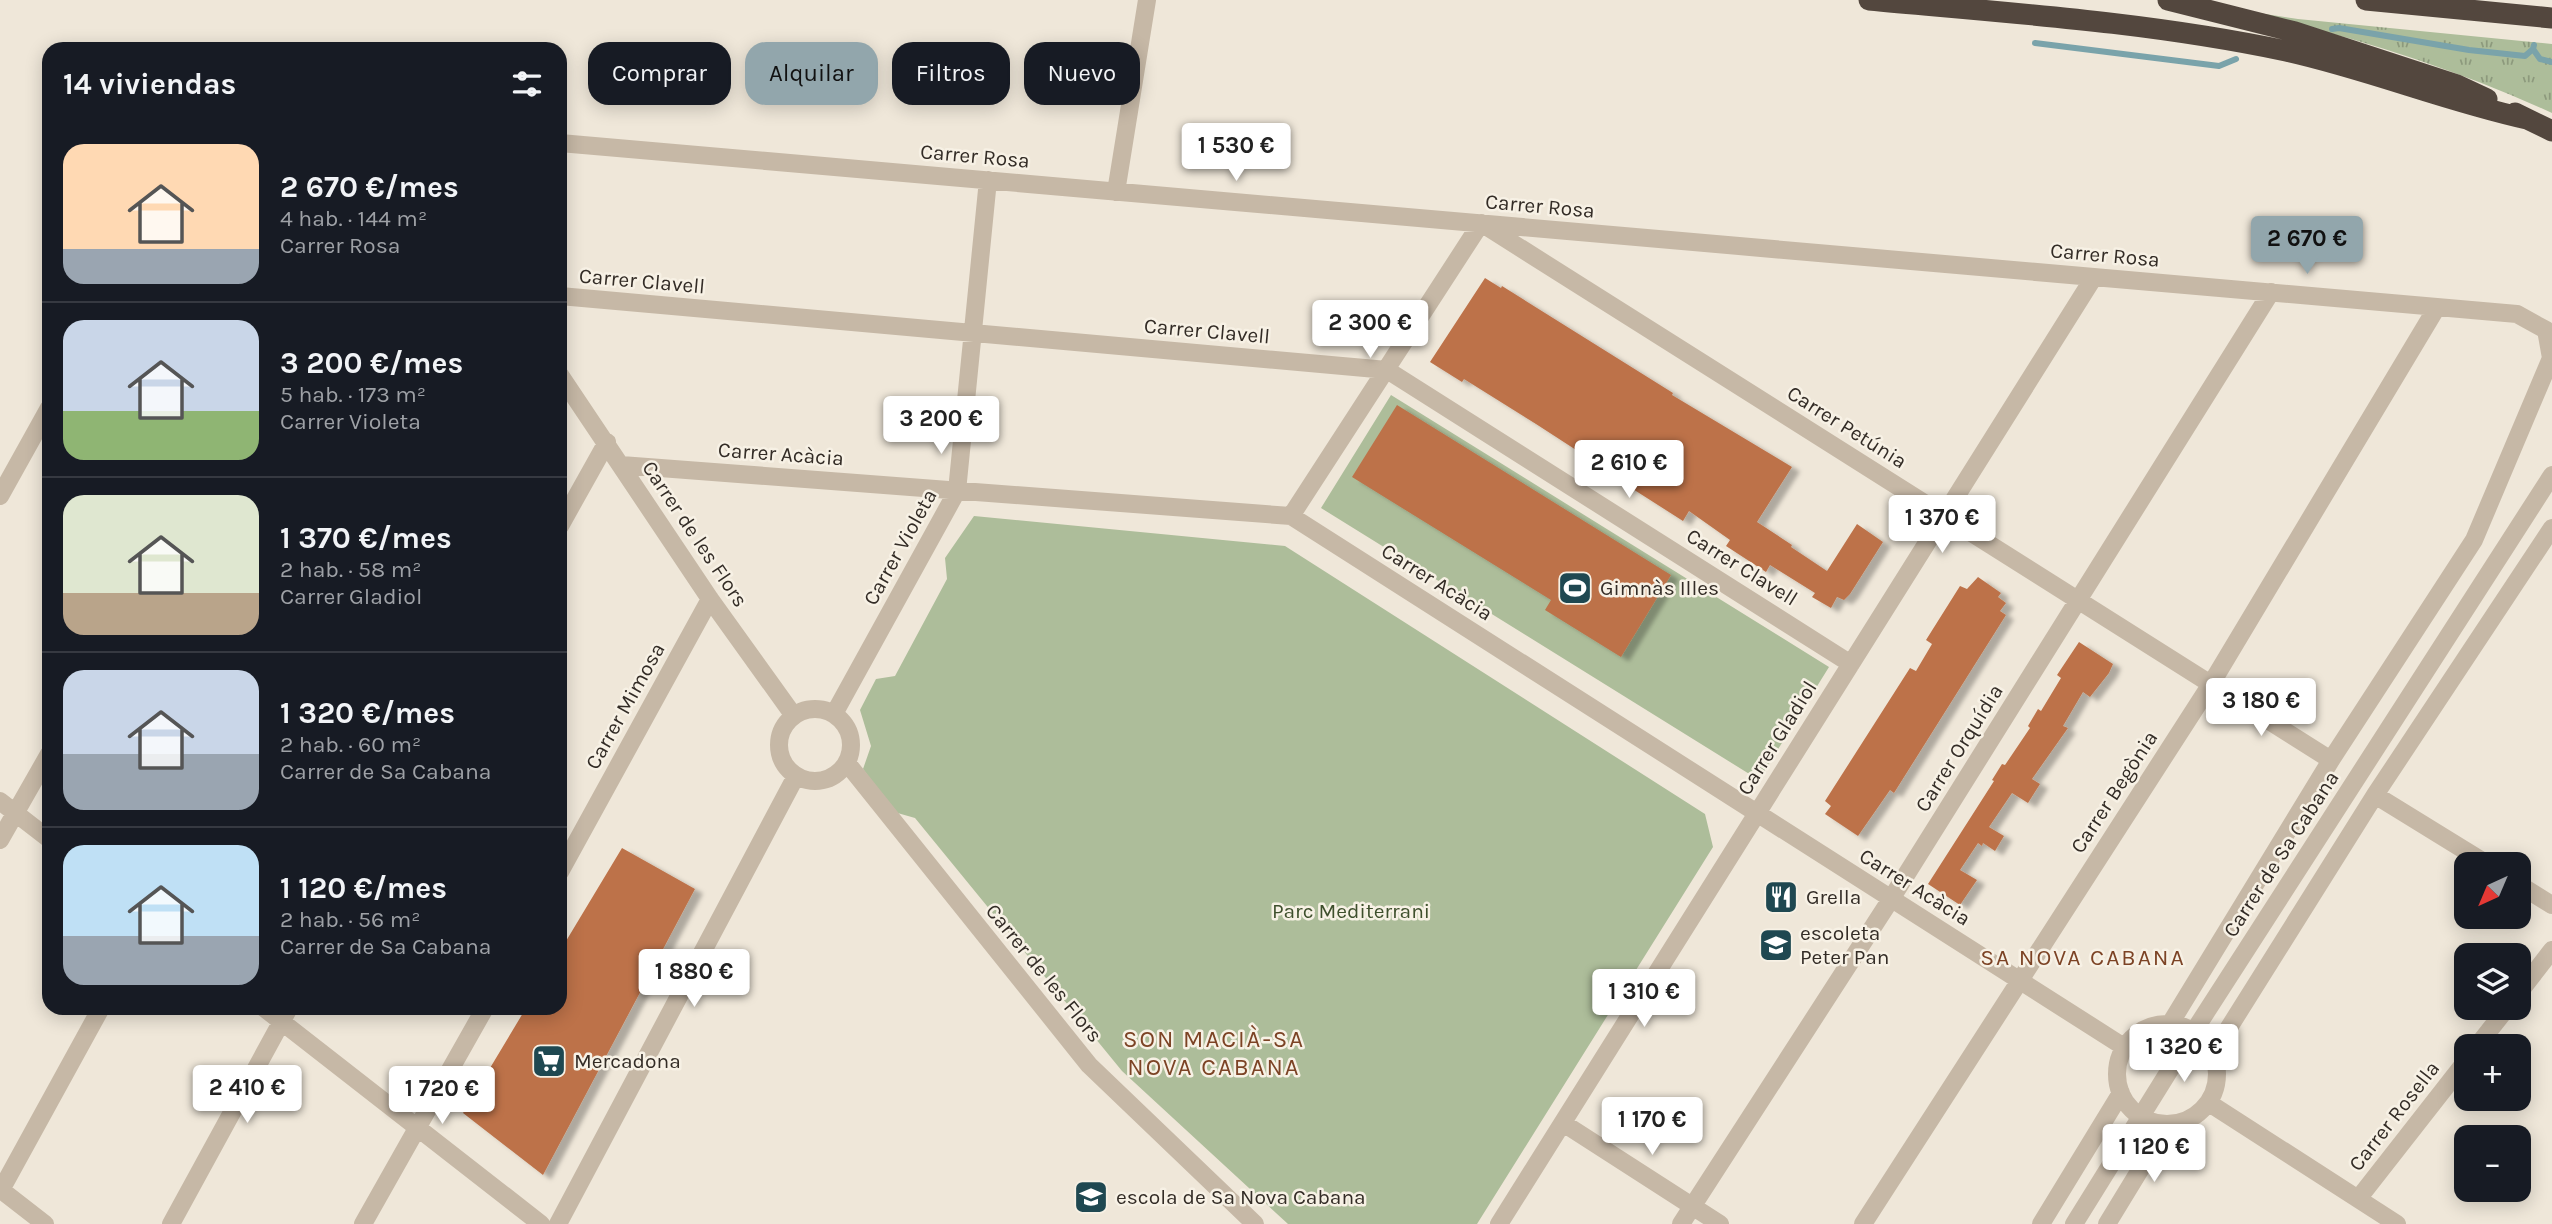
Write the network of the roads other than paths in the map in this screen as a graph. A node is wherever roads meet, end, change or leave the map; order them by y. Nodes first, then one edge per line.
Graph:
1 (1147, 0) edge
2 (1869, 0) edge
3 (2168, 0) edge
4 (2366, 0) edge
5 (2552, 18) edge
6 (2527, 119) junction
7 (2552, 131) edge
8 (567, 144) edge
9 (988, 180) junction
10 (1115, 192) junction
11 (1481, 223) junction
12 (2094, 277) junction
13 (2271, 292) junction
14 (567, 297) edge
15 (2437, 307) junction
16 (971, 334) junction
17 (1387, 370) junction
18 (567, 385) edge
19 (42, 421) edge
20 (607, 442) junction
21 (621, 465) junction
22 (2552, 475) edge
23 (957, 491) junction
24 (0, 496) edge
25 (567, 513) edge
26 (1944, 515) junction
27 (1291, 516) junction
28 (2552, 528) edge
29 (710, 599) junction
30 (2078, 600) junction
31 (1851, 664) junction
32 (2211, 684) junction
33 (834, 714) junction
34 (794, 716) junction
35 (2331, 760) junction
36 (847, 763) junction
37 (42, 766) edge
38 (796, 776) junction
39 (2375, 795) junction
40 (0, 801) edge
41 (15, 813) junction
42 (1757, 813) junction
43 (42, 834) edge
44 (0, 841) edge
45 (2468, 852) edge
46 (567, 853) edge
47 (2531, 892) edge
48 (1891, 899) junction
49 (2552, 905) edge
50 (2552, 950) edge
51 (2531, 977) edge
52 (2019, 980) junction
53 (97, 1015) edge
54 (285, 1015) edge
55 (481, 1015) edge
56 (2498, 1020) edge
57 (2170, 1024) junction
58 (2194, 1031) junction
59 (2486, 1034) edge
60 (2124, 1047) junction
61 (2213, 1053) junction
62 (2454, 1076) edge
63 (2121, 1093) junction
64 (2208, 1103) junction
65 (2141, 1117) junction
66 (1563, 1123) junction
67 (2168, 1124) junction
68 (418, 1128) junction
69 (0, 1189) edge
70 (2358, 1199) junction
71 (1693, 1206) junction
72 (45, 1224) edge
73 (172, 1224) edge
74 (363, 1224) edge
75 (541, 1224) edge
76 (558, 1224) edge
77 (1255, 1224) edge
78 (1499, 1224) edge
79 (1681, 1224) edge
80 (1720, 1224) edge
81 (1863, 1224) edge
82 (2041, 1224) edge
83 (2074, 1224) edge
84 (2106, 1224) edge
85 (2397, 1224) edge

1 - 10 street
2 - 6 highway
3 - 6 highway
4 - 5 highway
6 - 7 highway
8 - 9 street, Carrer Rosa
9 - 10 street, Carrer Rosa
9 - 16 street, Carrer Violeta
10 - 11 street, Carrer Rosa
11 - 12 street, Carrer Rosa
11 - 17 street
11 - 26 street, Carrer Petúnia
12 - 13 street, Carrer Rosa
12 - 26 street, Carrer Gladiol
13 - 15 street, Carrer Rosa
13 - 30 street, Carrer Orquídia
14 - 16 street, Carrer Clavell
15 - 32 street, Carrer Begònia
15 - 35 street, Carrer Rosa
16 - 17 street, Carrer Clavell
16 - 23 street, Carrer Violeta
17 - 27 street
17 - 31 street, Carrer Clavell
18 - 20 street, Carrer de les Flors
19 - 24 street
20 - 21 street, Carrer de les Flors
20 - 25 street
21 - 23 street, Carrer Acàcia
21 - 29 street, Carrer de les Flors
22 - 58 street, Carrer de Sa Cabana
23 - 27 street, Carrer Acàcia
23 - 33 street, Carrer Violeta
26 - 30 street, Carrer Petúnia
26 - 31 street, Carrer Gladiol
27 - 42 street, Carrer Acàcia
28 - 39 street
29 - 34 street, Carrer de les Flors
29 - 46 street, Carrer Mimosa
30 - 32 street, Carrer Petúnia
30 - 48 street, Carrer Orquídia
31 - 42 street, Carrer Gladiol
32 - 35 street, Carrer Petúnia
32 - 52 street, Carrer Begònia
33 - 34 street
33 - 36 street
34 - 38 street
35 - 57 street
36 - 38 street
36 - 77 street, Carrer de les Flors
37 - 41 street
38 - 76 street
39 - 45 street
39 - 61 street
40 - 41 street
41 - 43 street
41 - 44 street
42 - 48 street, Carrer Acàcia
42 - 66 street, Carrer Gladiol
47 - 49 street
48 - 52 street, Carrer Acàcia
48 - 71 street, Carrer Orquídia
50 - 51 street
52 - 60 street, Carrer Acàcia
52 - 81 street, Carrer Begònia
53 - 69 street
54 - 68 street
54 - 73 street
55 - 68 street
56 - 59 street
57 - 58 street
57 - 60 street
58 - 61 street
58 - 65 street, Carrer de Sa Cabana
60 - 63 street
61 - 64 street
62 - 70 street, Carrer Rosella
63 - 65 street
63 - 82 street
64 - 67 street
64 - 70 street
65 - 67 street
65 - 83 street, Carrer de Sa Cabana
66 - 71 street
66 - 78 street, Carrer Gladiol
67 - 84 street
68 - 74 street
68 - 75 street
69 - 72 street
70 - 85 street
71 - 79 street, Carrer Orquídia
71 - 80 street

